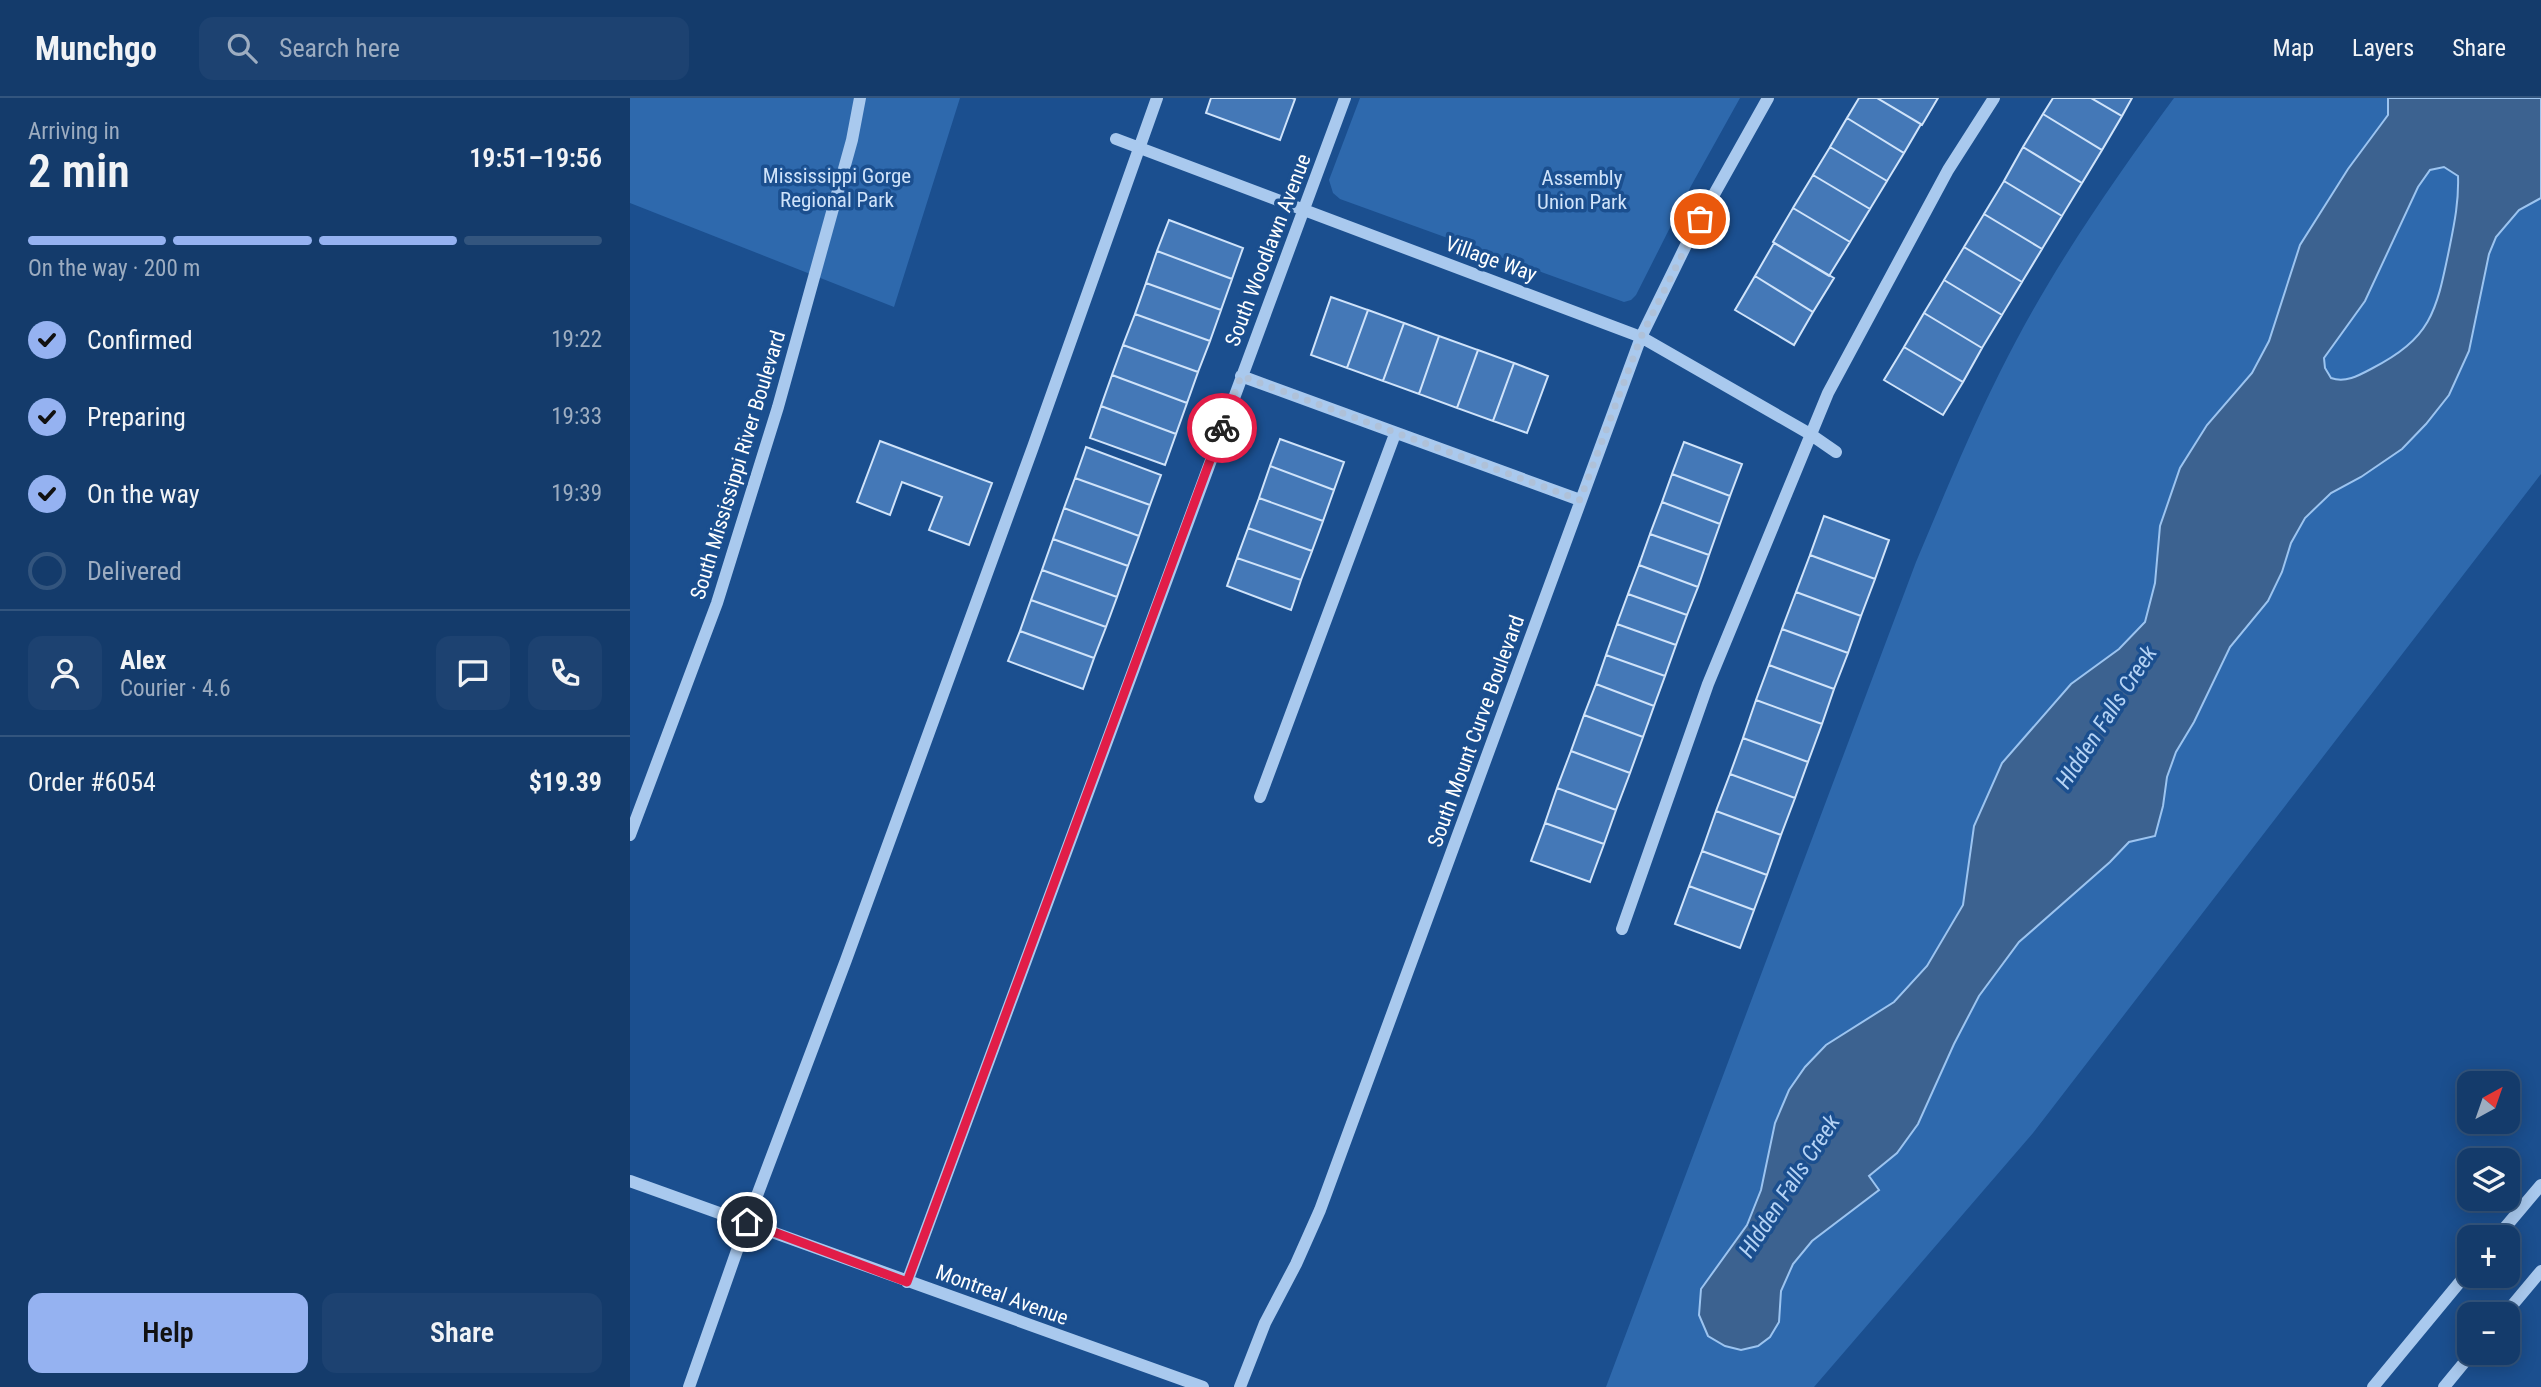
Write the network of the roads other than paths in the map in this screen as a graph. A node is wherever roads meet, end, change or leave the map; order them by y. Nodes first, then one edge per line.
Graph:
1 (860, 98) edge
2 (1157, 98) edge
3 (1345, 98) edge
4 (1768, 98) edge
5 (1994, 98) edge
6 (1116, 139) dead end
7 (1140, 148) junction
8 (1302, 210) junction
9 (1641, 337) junction
10 (1241, 376) junction
11 (1395, 434) junction
12 (1810, 434) junction
13 (1836, 452) dead end
14 (1580, 500) junction
15 (1260, 797) dead end
16 (630, 835) edge
17 (1622, 929) dead end
18 (630, 1181) edge
19 (2541, 1185) edge
20 (747, 1222) junction
21 (2507, 1225) edge
22 (2541, 1271) edge
23 (907, 1282) junction
24 (2457, 1286) edge
25 (2515, 1302) edge
26 (2462, 1365) edge
27 (688, 1387) edge
28 (1203, 1387) edge
29 (1240, 1387) edge
30 (2373, 1387) edge
31 (2444, 1387) edge

1 - 16 street, South Mississippi River Boulevard
2 - 7 street
3 - 8 street, South Woodlawn Avenue
4 - 9 street, South Mount Curve Boulevard
5 - 12 street
6 - 7 street, Village Way
7 - 8 street, Village Way
7 - 20 street
8 - 9 street, Village Way
8 - 10 street, South Woodlawn Avenue
9 - 12 street, Village Way
9 - 14 street, South Mount Curve Boulevard
10 - 11 street
10 - 23 street, South Woodlawn Avenue
11 - 14 street
11 - 15 street
12 - 13 street, Village Way
12 - 17 street
14 - 29 street, South Mount Curve Boulevard
18 - 20 street, Montreal Avenue
19 - 21 street
20 - 23 street, Montreal Avenue
20 - 27 street
22 - 25 street
23 - 28 street, Montreal Avenue
24 - 30 street
26 - 31 street

